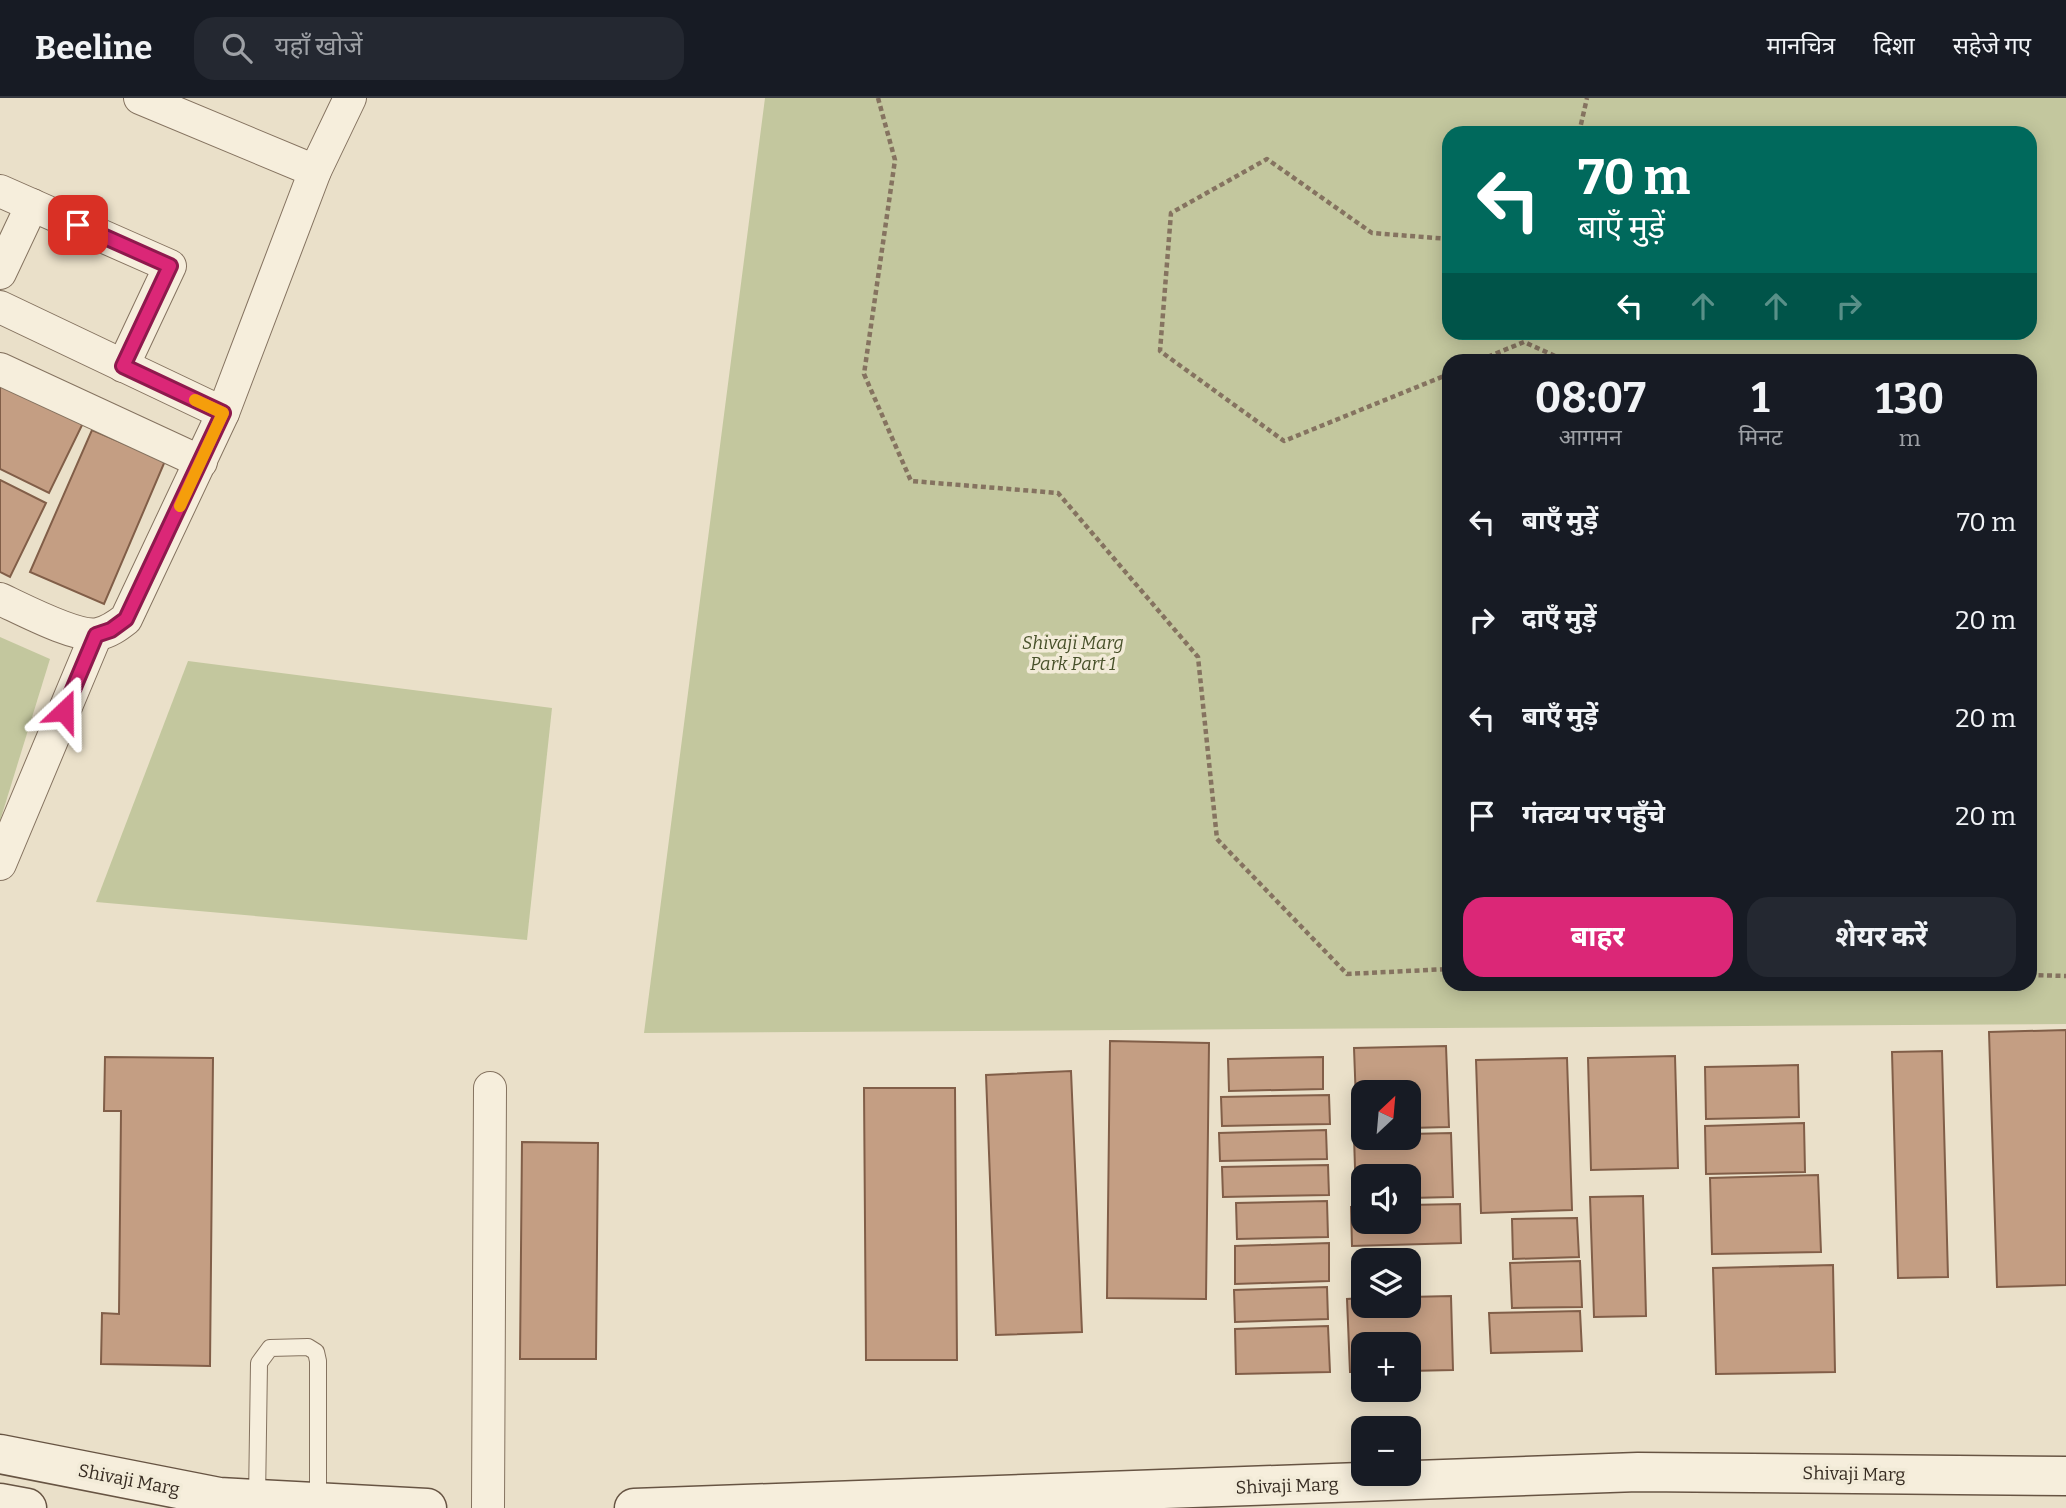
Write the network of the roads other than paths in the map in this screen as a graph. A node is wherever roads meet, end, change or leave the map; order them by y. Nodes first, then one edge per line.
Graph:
1 (140, 98) edge
2 (350, 98) edge
3 (315, 171) junction
4 (0, 191) edge
5 (32, 205) junction
6 (0, 273) edge
7 (0, 307) edge
8 (123, 366) junction
9 (0, 369) edge
10 (223, 413) junction
11 (201, 462) junction
12 (0, 600) edge
13 (96, 635) junction
14 (4, 846) edge
15 (490, 1087) dead end
16 (0, 1454) edge
17 (2066, 1476) edge
18 (257, 1499) junction
19 (318, 1502) junction
20 (427, 1508) edge
21 (488, 1508) edge
22 (634, 1508) edge
23 (655, 1508) edge

1 - 3 street
2 - 3 street
3 - 10 street
4 - 5 street
5 - 6 street
5 - 8 street
7 - 8 street
8 - 10 street
9 - 11 street
10 - 11 street
11 - 13 street
12 - 13 street
13 - 14 street
15 - 21 street
16 - 18 main road, Shivaji Marg
17 - 23 main road, Shivaji Marg
18 - 19 main road, Shivaji Marg
18 - 19 lane
19 - 20 main road, Shivaji Marg
22 - 23 main road, Shivaji Marg

